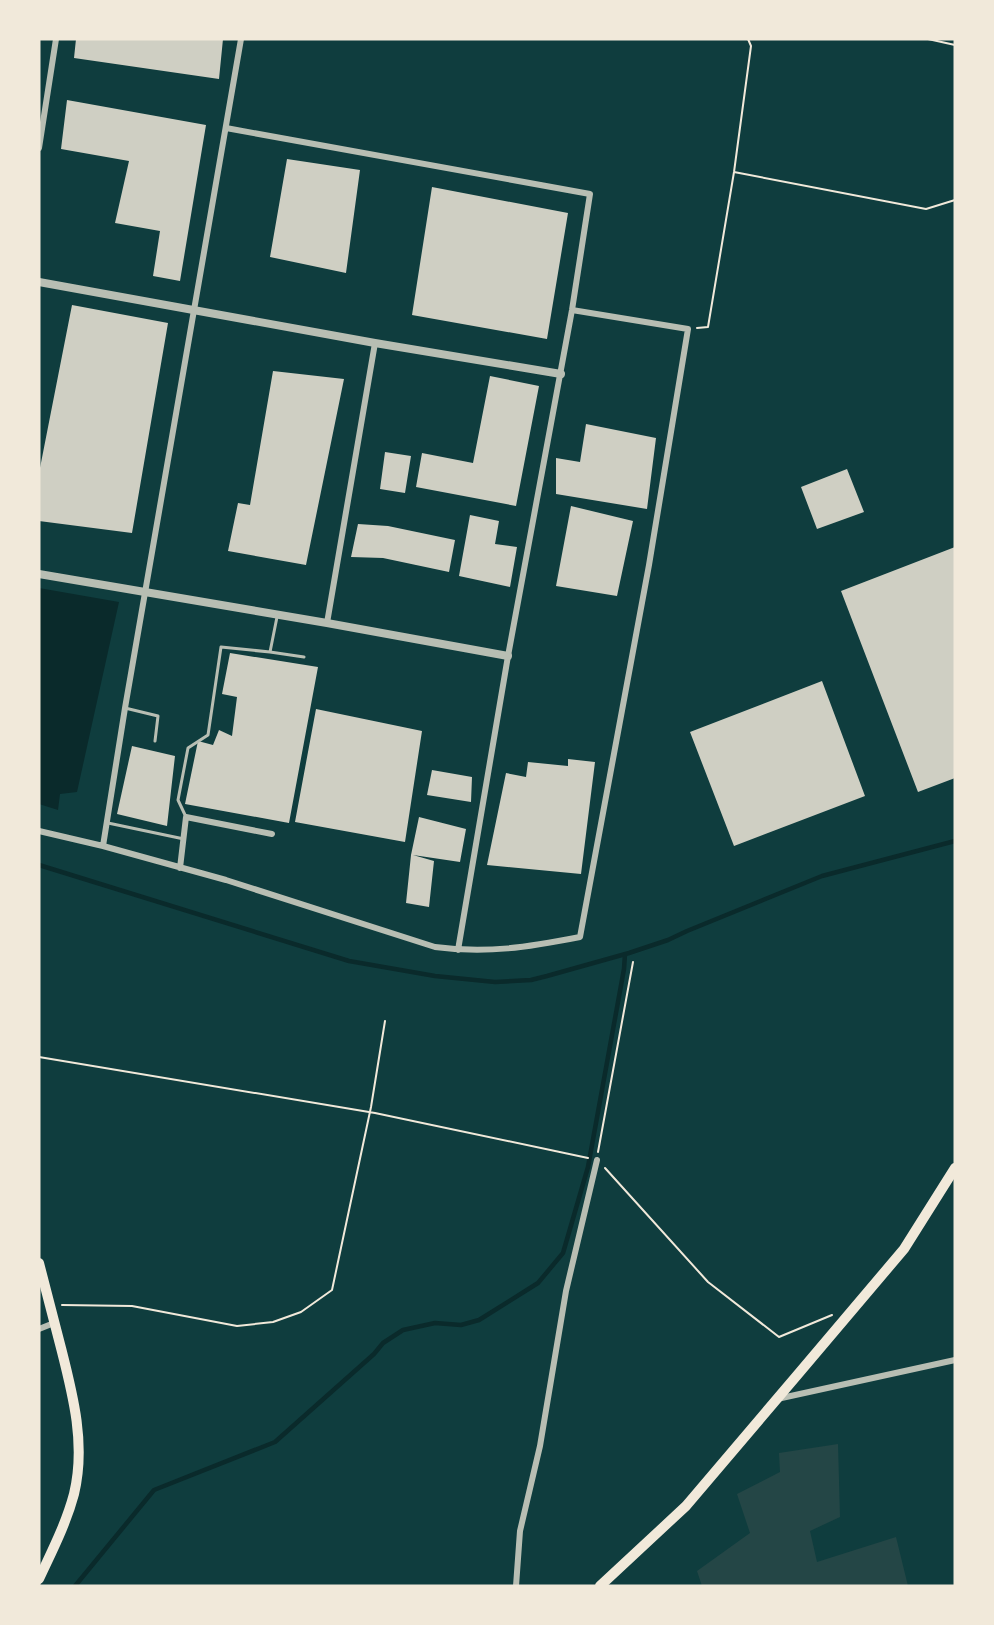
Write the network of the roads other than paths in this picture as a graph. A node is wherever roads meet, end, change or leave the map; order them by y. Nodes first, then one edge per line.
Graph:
1 (56, 39) edge
2 (241, 39) edge
3 (226, 128) junction
4 (39, 148) edge
5 (39, 282) edge
6 (195, 309) junction
7 (572, 310) junction
8 (375, 343) junction
9 (561, 374) junction
10 (39, 574) edge
11 (145, 592) junction
12 (278, 615) junction
13 (327, 623) junction
14 (270, 652) junction
15 (508, 656) junction
16 (304, 657) dead end
17 (125, 708) junction
18 (154, 741) dead end
19 (186, 817) junction
20 (106, 823) junction
21 (39, 831) edge
22 (272, 834) dead end
23 (184, 839) junction
24 (103, 846) junction
25 (180, 868) junction
26 (458, 950) junction
27 (597, 1160) road end
28 (955, 1168) edge
29 (39, 1263) edge
30 (54, 1323) junction
31 (39, 1329) edge
32 (955, 1360) edge
33 (777, 1399) junction
34 (39, 1579) edge
35 (516, 1586) edge
36 (600, 1586) edge

1 - 4 street
2 - 3 street
3 - 6 street
3 - 7 street
5 - 6 street
6 - 8 street
6 - 11 street
7 - 9 street
7 - 26 street
8 - 9 street
8 - 13 street
9 - 15 street
10 - 11 street
11 - 12 street
11 - 17 street
12 - 13 street
12 - 14 lane
13 - 15 street
14 - 16 lane
14 - 19 lane
15 - 26 street
17 - 18 lane
17 - 20 street
19 - 22 street
19 - 23 street
20 - 23 lane
20 - 24 street
21 - 24 street
23 - 25 street
24 - 25 street
25 - 26 street
27 - 35 street
28 - 33 main road
29 - 30 main road
30 - 31 street
30 - 34 main road
32 - 33 street
33 - 36 main road

